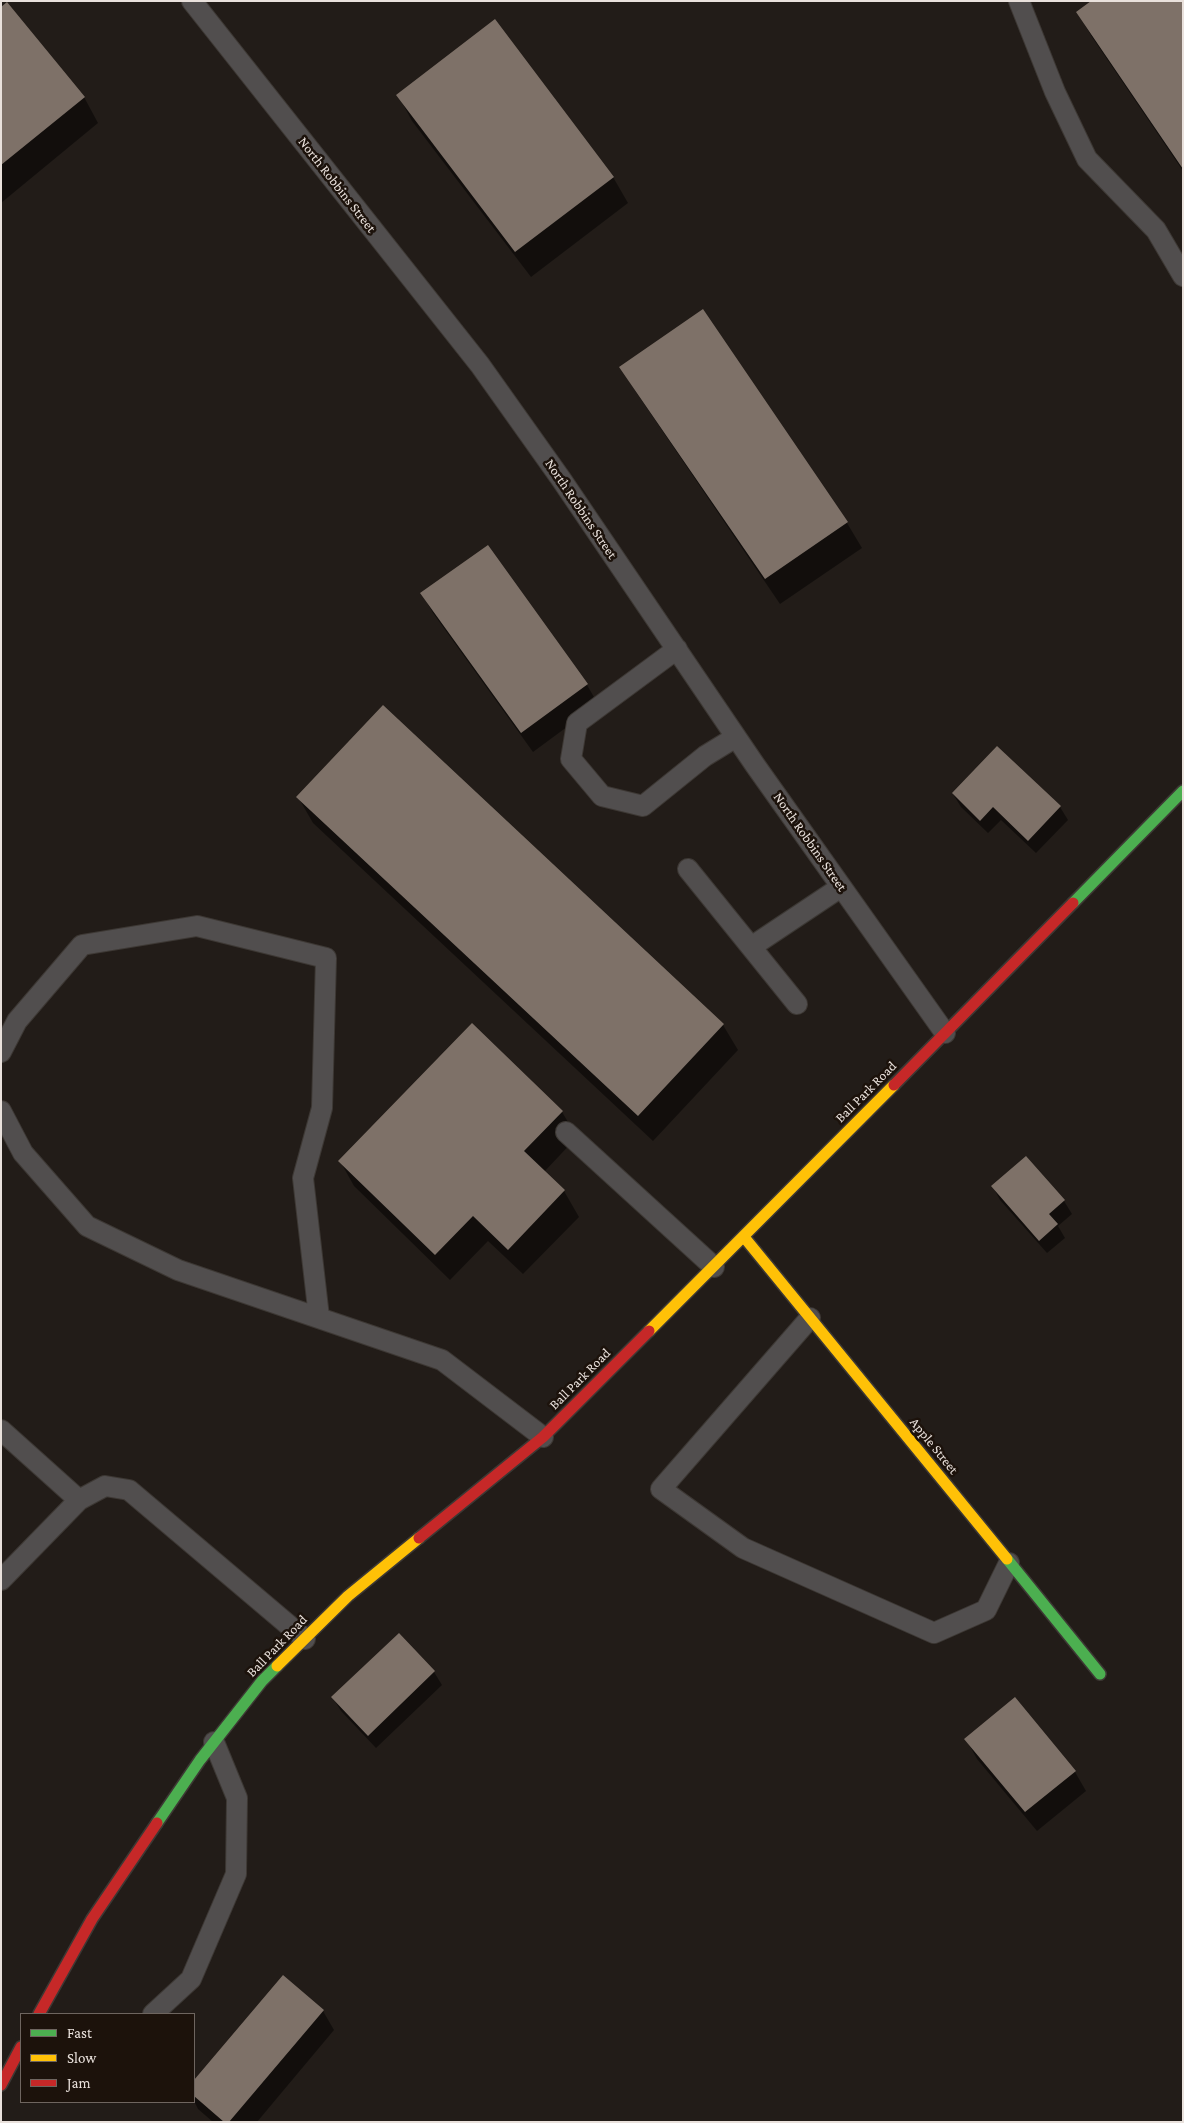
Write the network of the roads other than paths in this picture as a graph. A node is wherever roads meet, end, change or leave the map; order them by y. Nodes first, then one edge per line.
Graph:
1 (192, 1) edge
2 (1019, 1) edge
3 (1183, 276) edge
4 (676, 649) junction
5 (736, 737) junction
6 (1183, 791) edge
7 (688, 869) dead end
8 (841, 887) junction
9 (751, 947) junction
10 (797, 1004) dead end
11 (946, 1033) junction
12 (1, 1052) edge
13 (1, 1111) edge
14 (566, 1132) dead end
15 (744, 1237) junction
16 (714, 1267) junction
17 (319, 1318) junction
18 (810, 1318) junction
19 (1, 1430) edge
20 (543, 1437) junction
21 (79, 1500) junction
22 (1009, 1563) junction
23 (1, 1580) edge
24 (305, 1639) junction
25 (1100, 1674) dead end
26 (214, 1742) junction
27 (40, 2013) edge
28 (155, 2013) edge
29 (20, 2049) edge
30 (1, 2085) edge

1 - 4 lane, North Robbins Street
2 - 3 lane
4 - 5 lane, North Robbins Street
4 - 5 lane
5 - 8 lane, North Robbins Street
6 - 11 street, Ball Park Road
7 - 9 lane
8 - 9 lane
8 - 11 lane, North Robbins Street
9 - 10 lane
11 - 15 street, Ball Park Road
12 - 17 lane
13 - 17 lane
14 - 16 lane
15 - 16 street, Ball Park Road
15 - 18 street, Apple Street
16 - 20 street, Ball Park Road
17 - 20 lane
18 - 22 street, Apple Street
18 - 22 lane
19 - 21 lane
20 - 24 street, Ball Park Road
21 - 23 lane
21 - 24 lane
22 - 25 street, Apple Street
24 - 26 street, Ball Park Road
26 - 27 street, Ball Park Road
26 - 28 lane
29 - 30 street

